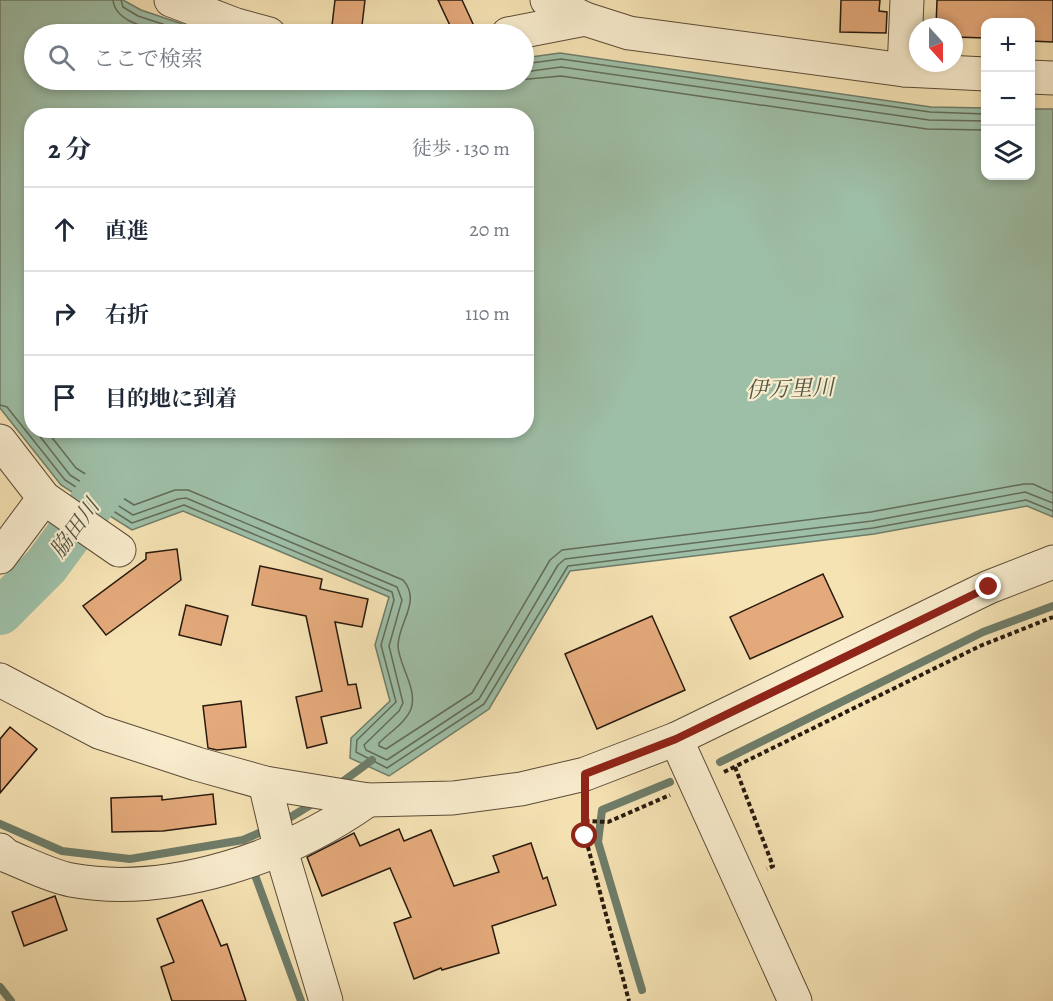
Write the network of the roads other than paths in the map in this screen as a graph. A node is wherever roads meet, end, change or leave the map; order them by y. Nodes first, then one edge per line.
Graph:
1 (171, 0) edge
2 (547, 0) edge
3 (907, 0) edge
4 (585, 19) junction
5 (233, 24) edge
6 (534, 29) edge
7 (904, 70) junction
8 (981, 74) edge
9 (1035, 76) edge
10 (1053, 78) edge
11 (0, 441) edge
12 (44, 498) junction
13 (119, 550) dead end
14 (0, 557) edge
15 (1053, 562) edge
16 (2, 682) edge
17 (676, 739) junction
18 (265, 783) junction
19 (368, 800) junction
20 (280, 847) junction
21 (0, 850) edge
22 (326, 1001) edge
23 (795, 1001) edge

1 - 5 street
2 - 4 street
3 - 7 street
4 - 6 street
4 - 7 street
7 - 8 street
9 - 10 street
11 - 12 street
12 - 13 street
12 - 14 street
15 - 17 street
16 - 18 street
17 - 19 street
17 - 23 street
18 - 19 street
18 - 20 street
19 - 20 street
20 - 21 street
20 - 22 street

